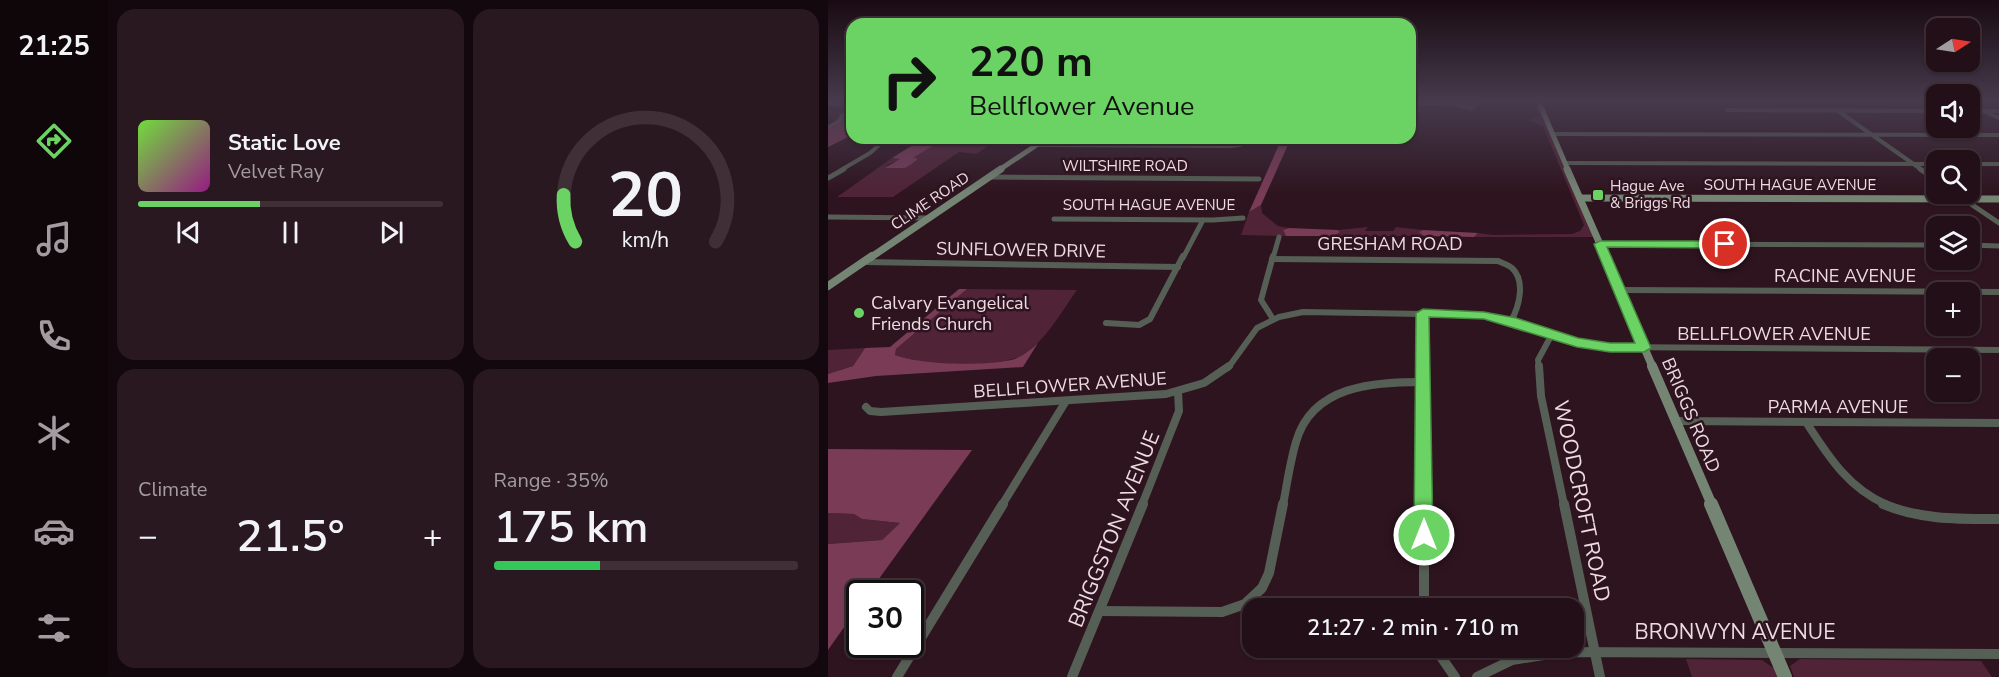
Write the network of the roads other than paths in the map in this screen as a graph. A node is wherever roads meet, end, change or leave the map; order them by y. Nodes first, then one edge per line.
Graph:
1 (1867, 132) edge
2 (1553, 134) joint
3 (1872, 135) junction
4 (1999, 135) edge
5 (880, 144) edge
6 (1241, 144) edge
7 (1037, 145) joint
8 (1111, 145) joint
9 (1565, 163) junction
10 (1913, 164) junction
11 (1926, 164) edge
12 (1980, 164) edge
13 (1999, 164) edge
14 (1926, 173) edge
15 (990, 177) junction
16 (828, 178) edge
17 (1259, 179) dead end
18 (1580, 198) junction
19 (1926, 199) edge
20 (1980, 199) edge
21 (1999, 199) edge
22 (1971, 204) edge
23 (828, 217) edge
24 (928, 218) junction
25 (1243, 218) dead end
26 (1054, 219) dead end
27 (1203, 220) junction
28 (1999, 224) edge
29 (1279, 237) dead end
30 (1600, 244) junction
31 (1926, 245) edge
32 (1980, 245) edge
33 (1999, 246) edge
34 (1272, 259) junction
35 (863, 262) junction
36 (1178, 267) junction
37 (828, 286) edge
38 (1620, 290) junction
39 (1999, 292) edge
40 (1423, 313) junction
41 (1273, 319) junction
42 (1511, 321) junction
43 (1106, 323) dead end
44 (1551, 336) junction
45 (1644, 348) junction
46 (1999, 350) edge
47 (1423, 382) junction
48 (1178, 392) junction
49 (1066, 401) junction
50 (866, 407) dead end
51 (1676, 421) junction
52 (1806, 422) junction
53 (1999, 423) edge
54 (1999, 519) edge
55 (1424, 598) edge
56 (1100, 611) junction
57 (1595, 651) junction
58 (1774, 652) junction
59 (1999, 654) edge
60 (1442, 658) edge
61 (897, 677) edge
62 (1072, 677) edge
63 (1455, 677) edge
64 (1477, 677) edge
65 (1600, 677) edge
66 (1785, 677) edge

1 - 3 street
2 - 3 street
2 - 9 street, BRIGGS ROAD
3 - 4 street
3 - 10 street
5 - 16 street
6 - 8 street
7 - 8 street
7 - 15 street, CLIME ROAD
9 - 10 street
9 - 18 street, BRIGGS ROAD
10 - 11 street
10 - 14 street
12 - 13 street
15 - 17 street, WILTSHIRE ROAD
15 - 24 street, CLIME ROAD
18 - 19 street, SOUTH HAGUE AVENUE
18 - 30 street, BRIGGS ROAD
20 - 21 street, SOUTH HAGUE AVENUE
22 - 28 street
23 - 24 street
24 - 35 street, CLIME ROAD
25 - 27 street, SOUTH HAGUE AVENUE
26 - 27 street, SOUTH HAGUE AVENUE
27 - 36 street
29 - 34 street
30 - 31 street
30 - 38 street, BRIGGS ROAD
32 - 33 street
34 - 41 street
34 - 42 street, GRESHAM ROAD
35 - 36 street, SUNFLOWER DRIVE
35 - 37 street, CLIME ROAD
36 - 43 street
38 - 39 street, RACINE AVENUE
38 - 45 street, BRIGGS ROAD
40 - 41 street, BELLFLOWER AVENUE
40 - 42 street, BELLFLOWER AVENUE
40 - 47 street
41 - 48 street, BELLFLOWER AVENUE
42 - 44 street, BELLFLOWER AVENUE
44 - 45 street, BELLFLOWER AVENUE
44 - 57 street, WOODCROFT ROAD
45 - 46 street, BELLFLOWER AVENUE
45 - 51 street, BRIGGS ROAD
47 - 55 street
47 - 56 street
48 - 49 street, BELLFLOWER AVENUE
48 - 56 street, BRIGGSTON AVENUE
49 - 50 street, BELLFLOWER AVENUE
49 - 61 street
51 - 52 street, PARMA AVENUE
51 - 58 street, BRIGGS ROAD
52 - 53 street, PARMA AVENUE
52 - 54 street
56 - 62 street, BRIGGSTON AVENUE
57 - 58 street, BRONWYN AVENUE
57 - 64 street, BRONWYN AVENUE
57 - 65 street, WOODCROFT ROAD
58 - 59 street, BRONWYN AVENUE
58 - 66 street, BRIGGS ROAD
60 - 63 street

